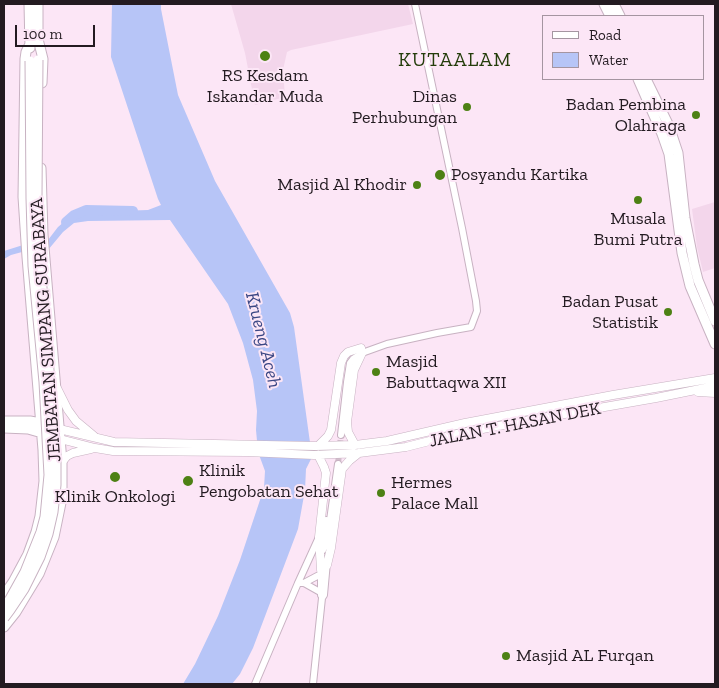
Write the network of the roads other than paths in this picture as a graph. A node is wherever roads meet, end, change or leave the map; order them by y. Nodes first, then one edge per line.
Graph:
1 (29, 4) edge
2 (38, 4) edge
3 (415, 4) edge
4 (38, 39) junction
5 (30, 44) junction
6 (34, 61) junction
7 (638, 80) edge
8 (646, 80) edge
9 (715, 321) edge
10 (715, 344) edge
11 (362, 350) junction
12 (715, 378) edge
13 (715, 386) edge
14 (56, 387) junction
15 (692, 391) junction
16 (715, 393) edge
17 (4, 421) edge
18 (41, 423) junction
19 (4, 428) edge
20 (59, 429) junction
21 (42, 433) junction
22 (340, 435) tunnel mouth
23 (96, 438) junction
24 (60, 440) junction
25 (150, 442) junction
26 (356, 445) junction
27 (316, 446) junction
28 (96, 448) junction
29 (247, 448) junction
30 (150, 452) junction
31 (359, 453) junction
32 (316, 455) junction
33 (62, 462) junction
34 (336, 464) tunnel mouth
35 (319, 537) junction
36 (323, 569) junction
37 (301, 583) junction
38 (322, 594) junction
39 (4, 595) edge
40 (4, 607) edge
41 (4, 618) edge
42 (4, 627) edge
43 (255, 684) edge
44 (314, 684) edge

1 - 5 highway
2 - 4 highway
3 - 11 street
4 - 6 highway
4 - 14 highway
5 - 6 highway
5 - 18 highway
6 - 40 highway, JEMBATAN SIMPANG SURABAYA, bridge
6 - 41 highway, JEMBATAN SIMPANG SURABAYA, bridge
7 - 10 highway
8 - 9 highway
11 - 22 street
11 - 26 main road
11 - 27 main road
12 - 26 main road, JALAN T. HASAN DEK
13 - 15 main road, JALAN T. HASAN DEK
14 - 20 highway
14 - 23 main road
15 - 16 main road
15 - 31 main road, JALAN T. HASAN DEK
17 - 18 highway
18 - 20 main road
18 - 21 highway
19 - 21 highway
20 - 23 main road
20 - 24 highway
21 - 24 main road
21 - 39 highway
23 - 25 main road
24 - 28 main road
24 - 33 highway
25 - 29 main road
25 - 30 main road
26 - 27 main road, JALAN T. HASAN DEK
27 - 29 main road, JALAN T. HASAN DEK
28 - 30 main road
28 - 33 main road
29 - 30 main road
29 - 32 main road, JALAN T. HASAN DEK
31 - 32 main road, JALAN T. HASAN DEK
31 - 36 main road
32 - 35 main road
33 - 42 highway
34 - 36 street
35 - 36 main road
35 - 37 street
36 - 37 street
36 - 38 street
36 - 38 street
37 - 38 street
37 - 43 street
38 - 44 street

